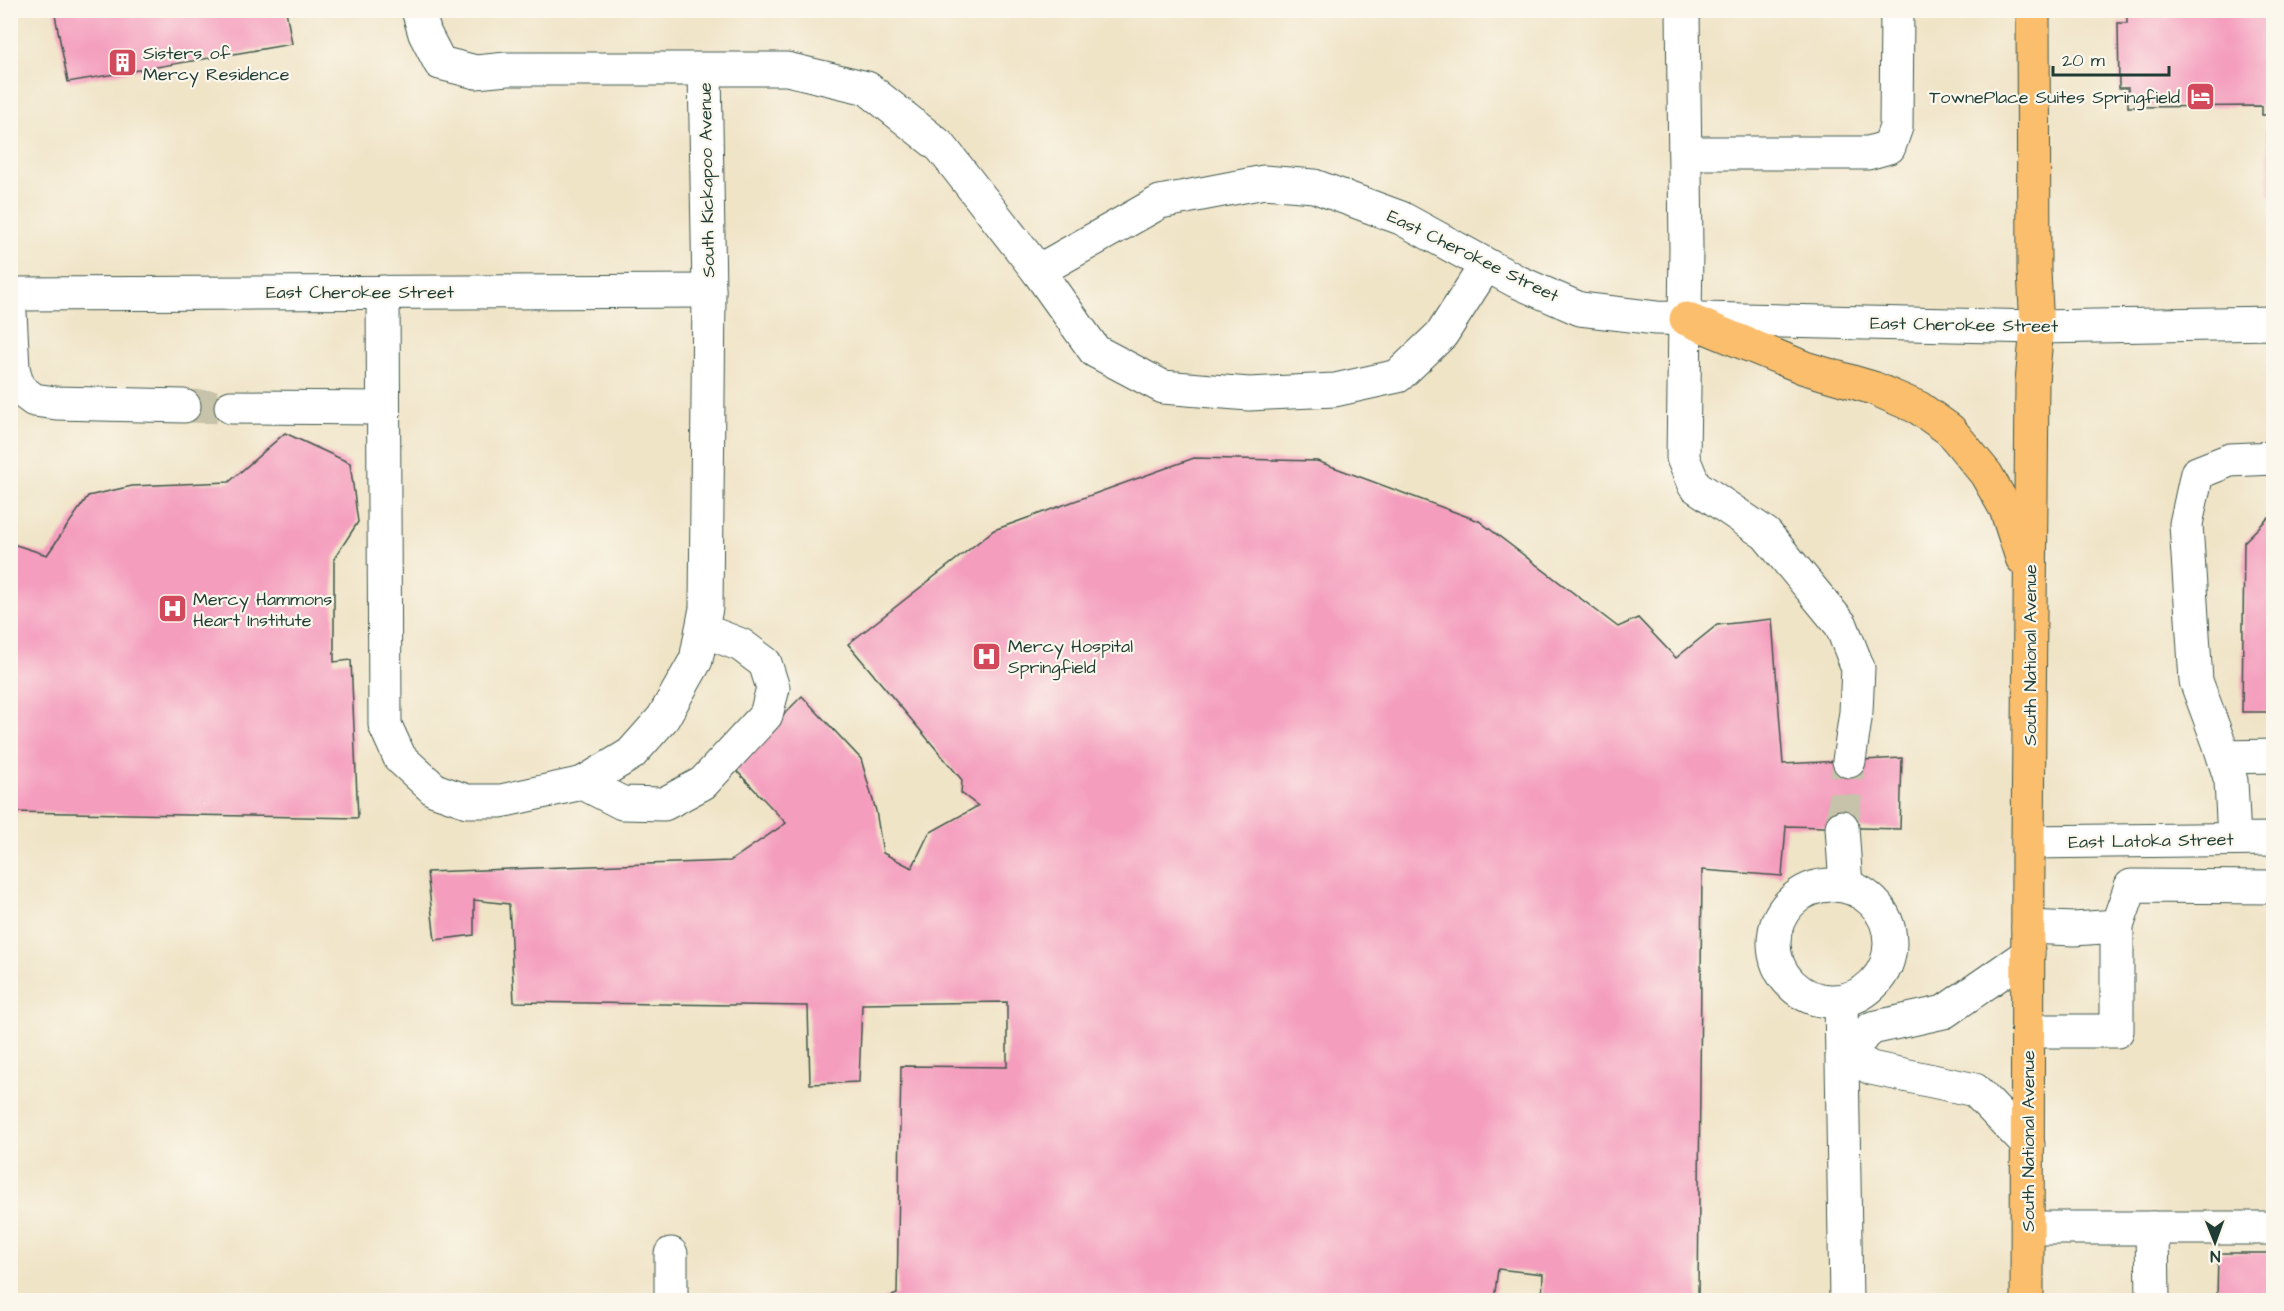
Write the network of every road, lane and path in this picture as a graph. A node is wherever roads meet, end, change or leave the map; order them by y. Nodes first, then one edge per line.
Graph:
1 (418, 10) edge
2 (1683, 10) edge
3 (1897, 10) edge
4 (2033, 10) edge
5 (705, 70) junction
6 (1685, 153) junction
7 (1486, 266) junction
8 (1038, 271) junction
9 (709, 291) junction
10 (383, 292) junction
11 (10, 294) edge
12 (10, 312) edge
13 (1686, 319) junction
14 (2274, 323) edge
15 (2037, 327) junction
16 (184, 406) tunnel mouth
17 (231, 407) tunnel mouth
18 (383, 408) junction
19 (2274, 458) edge
20 (2030, 582) junction
21 (702, 630) junction
22 (2274, 756) edge
23 (2224, 757) junction
24 (1849, 761) tunnel mouth
25 (583, 783) junction
26 (1842, 827) tunnel mouth
27 (2234, 839) junction
28 (2274, 839) edge
29 (2028, 842) junction
30 (1846, 886) junction
31 (2274, 887) edge
32 (2274, 908) edge
33 (2120, 917) junction
34 (2028, 941) junction
35 (1841, 1001) junction
36 (2028, 1031) junction
37 (1844, 1053) junction
38 (2028, 1145) junction
39 (2028, 1228) junction
40 (2152, 1228) junction
41 (2274, 1228) edge
42 (671, 1254) dead end
43 (671, 1300) edge
44 (1846, 1300) edge
45 (2028, 1300) edge
46 (2153, 1300) edge

1 - 5 street
2 - 6 street
3 - 6 street
4 - 15 main road, South National Avenue
5 - 8 street
5 - 9 street, South Kickapoo Avenue
6 - 13 street
7 - 8 street, East Cherokee Street
7 - 8 street
7 - 13 street, East Cherokee Street
9 - 10 street, East Cherokee Street
9 - 21 street, South Kickapoo Avenue
10 - 11 street, East Cherokee Street
10 - 18 street, South Kickapoo Avenue
12 - 16 street
13 - 15 street, East Cherokee Street
13 - 20 main road
13 - 24 street
14 - 15 street, East Cherokee Street
15 - 20 main road, South National Avenue
17 - 18 street
18 - 25 street, South Kickapoo Avenue
19 - 23 street
20 - 29 main road, South National Avenue
21 - 25 street, South Kickapoo Avenue
21 - 25 street
22 - 23 street
23 - 27 street
26 - 30 street
27 - 28 street, East Latoka Street
27 - 29 street, East Latoka Street
29 - 34 main road, South National Avenue
30 - 35 street
30 - 35 street
31 - 33 street
32 - 33 street
33 - 34 street
33 - 36 street
34 - 36 main road, South National Avenue
34 - 37 street
35 - 37 street
36 - 38 main road, South National Avenue
37 - 38 street
37 - 44 street
38 - 39 main road, South National Avenue
39 - 40 street
39 - 45 main road, South National Avenue
40 - 41 street
40 - 46 street
42 - 43 street

